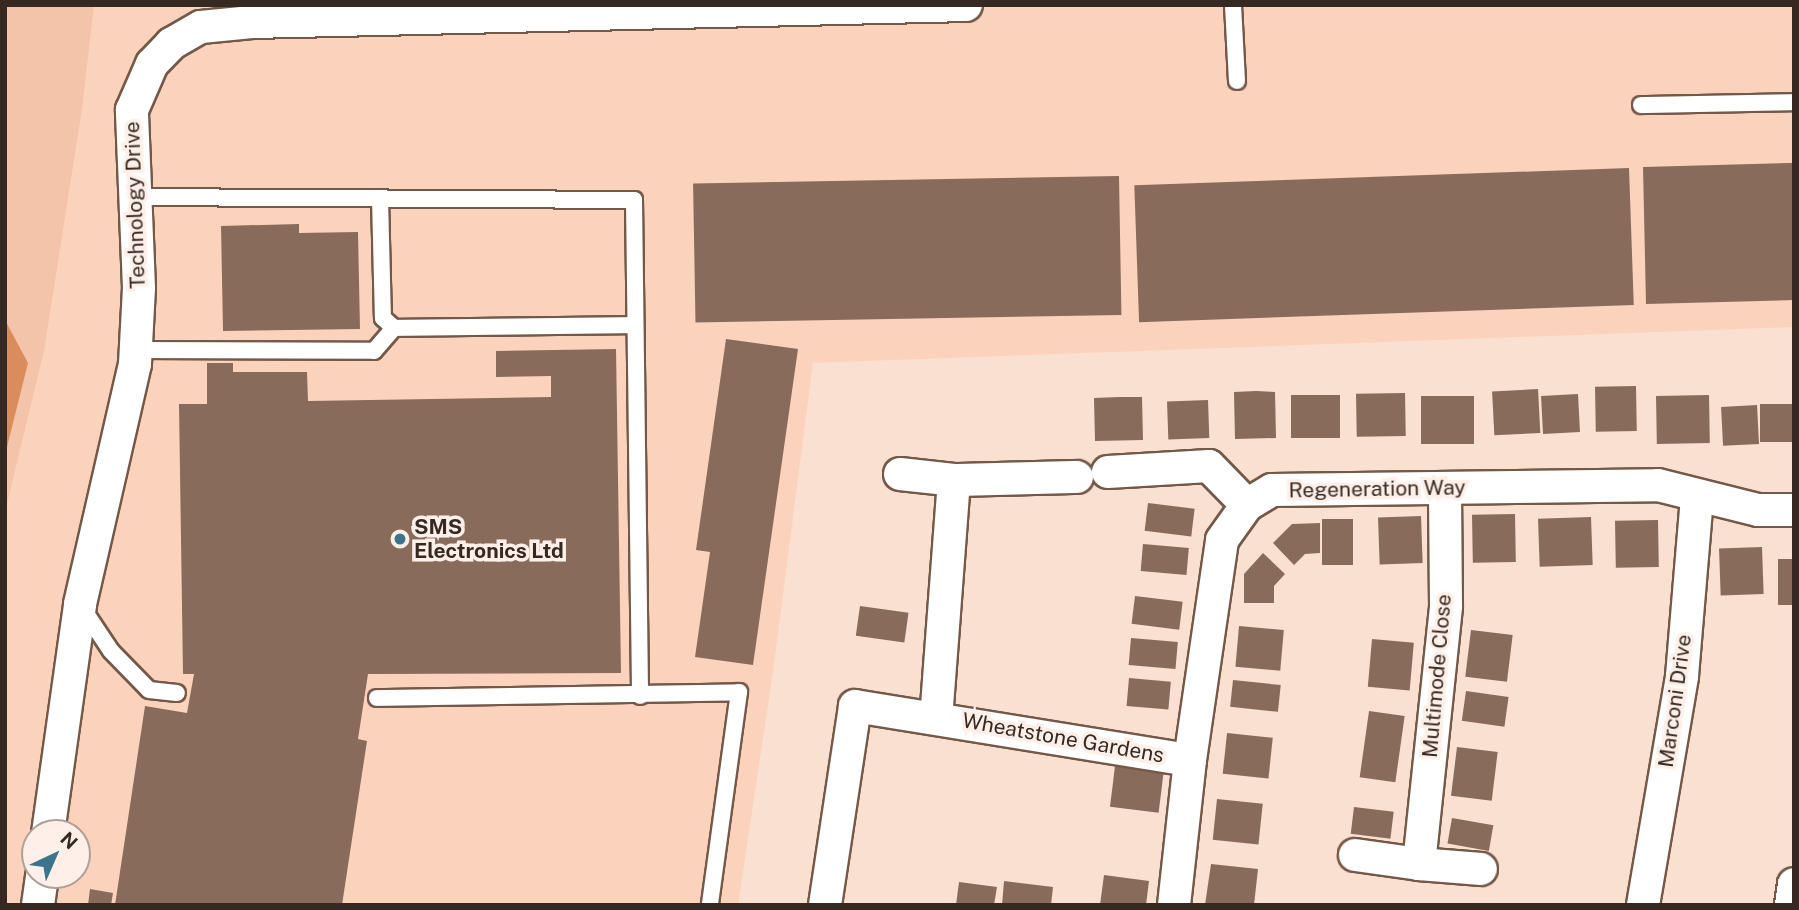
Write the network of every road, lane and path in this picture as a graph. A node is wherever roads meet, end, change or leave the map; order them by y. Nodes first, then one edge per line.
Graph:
1 (966, 5) edge
2 (1233, 5) edge
3 (1237, 80) dead end
4 (1794, 102) edge
5 (1641, 105) dead end
6 (133, 197) junction
7 (380, 198) junction
8 (635, 325) junction
9 (394, 328) junction
10 (135, 350) junction
11 (1108, 471) dead end
12 (900, 474) dead end
13 (1077, 477) dead end
14 (954, 480) junction
15 (1445, 488) junction
16 (1697, 496) junction
17 (1247, 505) junction
18 (1794, 510) edge
19 (79, 604) junction
20 (177, 693) dead end
21 (640, 696) junction
22 (377, 698) dead end
23 (936, 717) junction
24 (1189, 760) junction
25 (50, 819) edge
26 (1355, 855) dead end
27 (1419, 864) junction
28 (1481, 869) dead end
29 (1794, 884) edge
30 (710, 905) edge
31 (825, 905) edge
32 (1174, 905) edge
33 (1643, 905) edge
34 (1791, 905) edge

1 - 6 street, Technology Drive
2 - 3 lane
4 - 5 lane
6 - 7 lane
6 - 10 street, Technology Drive
7 - 8 lane
7 - 9 lane
8 - 9 lane
8 - 21 lane
9 - 10 lane
10 - 19 street, Technology Drive
11 - 17 street
12 - 14 street
13 - 14 street
14 - 23 street, Wheatstone Gardens
15 - 16 street, Regeneration Way
15 - 17 street, Regeneration Way
15 - 27 street, Multimode Close
16 - 18 street, Regeneration Way
16 - 33 street, Marconi Drive
17 - 24 street, Regeneration Way
19 - 20 lane
19 - 25 street, Technology Drive
21 - 22 lane
21 - 30 lane
23 - 24 street, Wheatstone Gardens
23 - 31 street, Wheatstone Gardens
24 - 32 street, Regeneration Way
26 - 27 street
27 - 28 street
29 - 34 street

